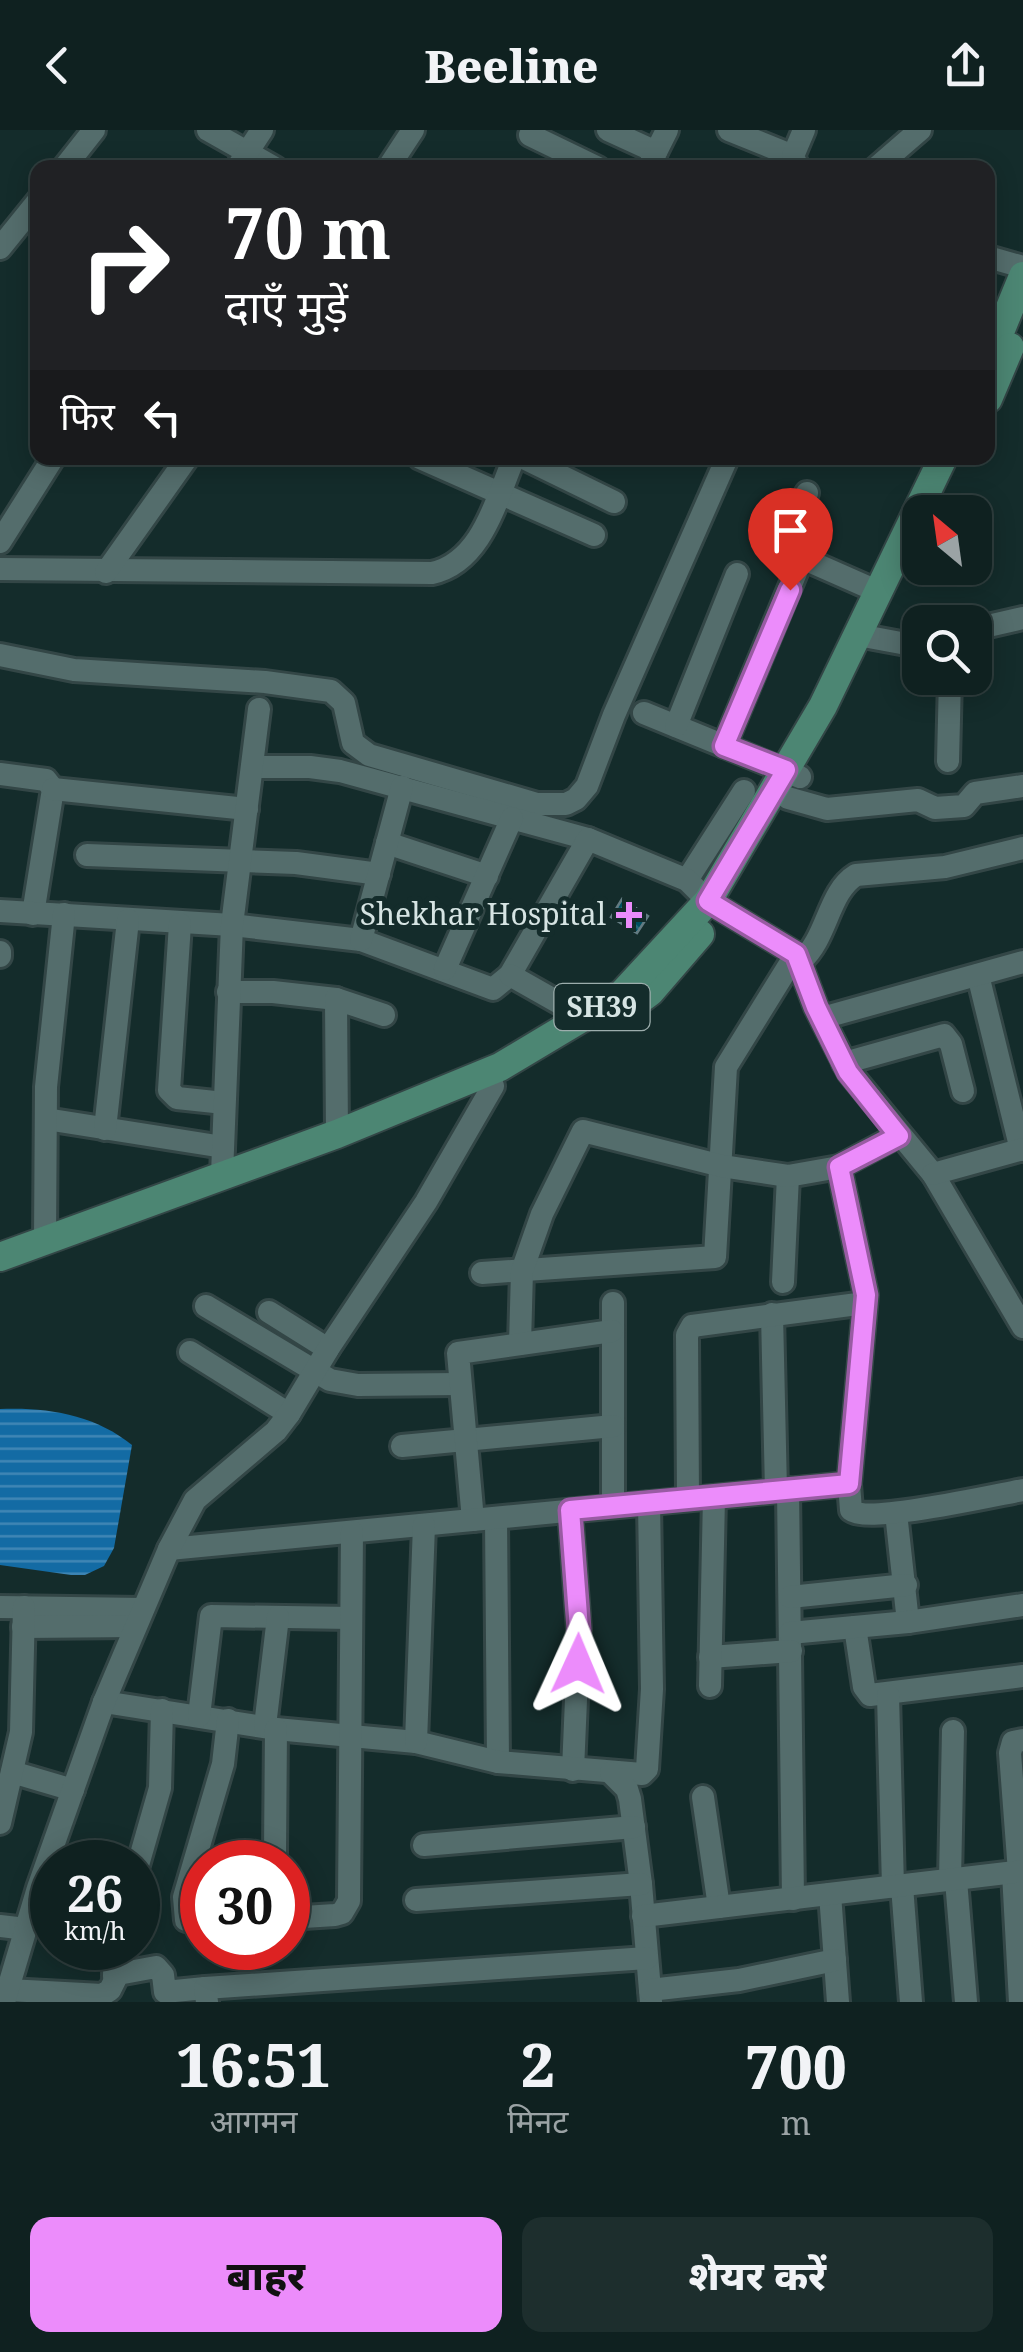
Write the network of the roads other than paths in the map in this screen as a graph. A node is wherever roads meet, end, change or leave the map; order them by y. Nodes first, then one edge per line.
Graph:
1 (94, 130) edge
2 (208, 130) edge
3 (262, 130) edge
4 (414, 130) edge
5 (608, 130) edge
6 (666, 130) edge
7 (729, 130) edge
8 (804, 130) edge
9 (920, 130) edge
10 (530, 135) dead end
11 (242, 159) edge
12 (70, 160) edge
13 (393, 160) edge
14 (582, 160) edge
15 (652, 160) edge
16 (791, 160) edge
17 (796, 160) edge
18 (885, 160) edge
19 (30, 211) edge
20 (0, 248) edge
21 (995, 260) edge
22 (1023, 267) edge
23 (1023, 276) edge
24 (1023, 318) edge
25 (1000, 367) edge
26 (50, 465) edge
27 (182, 465) edge
28 (436, 465) edge
29 (511, 465) edge
30 (538, 465) edge
31 (724, 465) edge
32 (941, 465) edge
33 (958, 465) edge
34 (499, 492) junction
35 (807, 493) dead end
36 (944, 495) edge
37 (614, 502) dead end
38 (594, 535) dead end
39 (0, 542) edge
40 (802, 558) junction
41 (0, 569) edge
42 (106, 572) junction
43 (737, 574) dead end
44 (902, 576) edge
45 (879, 592) junction
46 (1023, 618) edge
47 (992, 626) edge
48 (866, 637) junction
49 (902, 644) edge
50 (0, 655) edge
51 (950, 695) edge
52 (259, 709) dead end
53 (644, 713) dead end
54 (676, 726) junction
55 (724, 746) junction
56 (948, 761) dead end
57 (252, 766) junction
58 (0, 774) edge
59 (791, 782) junction
60 (1023, 786) edge
61 (402, 787) junction
62 (54, 789) junction
63 (744, 791) dead end
64 (246, 810) junction
65 (512, 818) junction
66 (588, 840) junction
67 (387, 843) junction
68 (1023, 848) edge
69 (87, 855) dead end
70 (240, 862) junction
71 (379, 874) junction
72 (487, 876) junction
73 (687, 880) junction
74 (715, 904) junction
75 (0, 910) edge
76 (33, 914) junction
77 (64, 914) junction
78 (128, 920) junction
79 (180, 924) junction
80 (232, 925) junction
81 (361, 940) junction
82 (798, 958) junction
83 (1023, 962) edge
84 (445, 969) junction
85 (510, 975) junction
86 (978, 975) junction
87 (228, 992) junction
88 (336, 998) junction
89 (384, 1016) dead end
90 (586, 1018) junction
91 (822, 1018) junction
92 (844, 1063) junction
93 (493, 1086) junction
94 (963, 1091) dead end
95 (224, 1103) junction
96 (46, 1119) junction
97 (105, 1128) junction
98 (337, 1134) junction
99 (899, 1136) junction
100 (1022, 1150) edge
101 (222, 1160) junction
102 (722, 1166) junction
103 (839, 1167) junction
104 (933, 1174) junction
105 (788, 1176) junction
106 (45, 1240) junction
107 (0, 1256) edge
108 (0, 1271) edge
109 (522, 1271) junction
110 (482, 1274) dead end
111 (783, 1282) dead end
112 (866, 1303) junction
113 (613, 1304) dead end
114 (206, 1306) dead end
115 (269, 1312) dead end
116 (772, 1314) junction
117 (1023, 1327) edge
118 (612, 1332) junction
119 (520, 1344) junction
120 (328, 1349) junction
121 (190, 1352) dead end
122 (314, 1372) junction
123 (459, 1384) junction
124 (289, 1414) junction
125 (612, 1426) junction
126 (465, 1442) junction
127 (402, 1446) dead end
128 (849, 1484) junction
129 (782, 1490) junction
130 (1022, 1495) edge
131 (714, 1496) junction
132 (688, 1499) junction
133 (648, 1503) junction
134 (613, 1506) junction
135 (570, 1510) junction
136 (896, 1513) junction
137 (485, 1519) junction
138 (424, 1525) junction
139 (352, 1532) junction
140 (169, 1549) junction
141 (906, 1585) junction
142 (790, 1597) junction
143 (1023, 1605) edge
144 (16, 1613) edge
145 (278, 1617) junction
146 (139, 1618) junction
147 (351, 1618) junction
148 (908, 1622) junction
149 (855, 1627) junction
150 (790, 1642) junction
151 (710, 1657) junction
152 (1023, 1676) edge
153 (710, 1686) dead end
154 (888, 1695) junction
155 (104, 1702) junction
156 (162, 1710) junction
157 (200, 1716) junction
158 (228, 1720) junction
159 (270, 1728) junction
160 (952, 1731) dead end
161 (10, 1732) edge
162 (348, 1735) junction
163 (1023, 1740) edge
164 (416, 1742) junction
165 (498, 1762) junction
166 (573, 1770) junction
167 (12, 1772) junction
168 (611, 1773) junction
169 (72, 1790) junction
170 (704, 1797) dead end
171 (0, 1823) edge
172 (634, 1827) junction
173 (145, 1840) edge
174 (205, 1840) edge
175 (274, 1840) edge
176 (424, 1844) dead end
177 (1018, 1872) edge
178 (953, 1880) junction
179 (641, 1884) junction
180 (897, 1886) junction
181 (830, 1894) junction
182 (794, 1898) junction
183 (416, 1900) dead end
184 (719, 1907) junction
185 (643, 1916) junction
186 (310, 1917) edge
187 (0, 1926) edge
188 (26, 1929) junction
189 (647, 1958) junction
190 (835, 1960) junction
191 (6, 1988) edge
192 (112, 1989) edge
193 (340, 1990) edge
194 (206, 1995) edge
195 (650, 1996) edge
196 (838, 2002) edge
197 (911, 2002) edge
198 (966, 2002) edge
199 (1020, 2002) edge

1 - 12 street
2 - 11 street
3 - 11 street
4 - 13 street
5 - 15 street
6 - 15 street
7 - 16 street
8 - 17 street
9 - 18 street
10 - 14 street
19 - 20 street
21 - 22 street
23 - 25 main road
24 - 25 main road
26 - 39 street
27 - 42 street
28 - 34 street
29 - 34 street
30 - 37 street
31 - 50 street
32 - 45 main road, SH39
33 - 36 main road
34 - 38 street
34 - 42 street
35 - 40 street
40 - 45 street
40 - 55 street
41 - 42 street
43 - 54 street
44 - 48 main road, SH39
45 - 48 main road, SH39
46 - 47 street
48 - 49 street
48 - 59 main road, SH39
51 - 56 street
52 - 57 street
53 - 54 street
54 - 55 street
55 - 59 street
57 - 61 street
57 - 64 street
58 - 62 street
59 - 60 street
59 - 74 main road, SH39
61 - 65 street
61 - 67 street
62 - 64 street
62 - 76 street
63 - 73 street
64 - 70 street
65 - 66 street
65 - 72 street
66 - 73 street
66 - 85 street
67 - 71 street
67 - 72 street
68 - 82 street
69 - 70 street
70 - 71 street
70 - 80 street
71 - 81 street
72 - 84 street
73 - 74 street
74 - 82 street
74 - 90 main road, SH39
74 - 93 main road, SH39
75 - 76 street
76 - 77 street
77 - 78 street
77 - 96 street
78 - 79 street
78 - 97 street
79 - 80 street
79 - 95 street
80 - 81 street
80 - 87 street
81 - 84 street
82 - 91 street
82 - 102 street
83 - 86 street
84 - 85 street
85 - 90 street
86 - 91 street
86 - 100 street
87 - 88 street
87 - 95 street
88 - 89 street
88 - 98 street
90 - 98 main road, SH39
91 - 92 street
92 - 94 street
92 - 99 street
93 - 108 main road, SH39
93 - 120 street
95 - 101 street
96 - 97 street
96 - 106 street
97 - 101 street
98 - 101 main road, SH39
99 - 103 street
99 - 104 street
100 - 104 street
101 - 106 main road, SH39
102 - 105 street
102 - 109 street
102 - 109 street
103 - 105 street
103 - 112 street
104 - 117 street
105 - 111 street
106 - 107 main road, SH39
109 - 110 street
109 - 119 street
112 - 116 street
112 - 128 street
113 - 118 street
114 - 122 street
115 - 120 street
116 - 129 street
116 - 132 street
118 - 119 street
118 - 125 street
119 - 123 street
120 - 122 street
121 - 124 street
122 - 123 street
122 - 124 street
123 - 126 street
124 - 140 street
125 - 126 street
125 - 134 street
126 - 127 street
126 - 137 street
128 - 129 street
128 - 136 street
129 - 131 street
129 - 142 street
130 - 136 street
131 - 132 street
131 - 151 street
132 - 133 street
133 - 134 street
133 - 168 street
134 - 135 street
135 - 137 street
135 - 166 street
136 - 141 street
137 - 138 street
137 - 165 street
138 - 139 street
138 - 164 street
139 - 140 street
139 - 147 street
140 - 146 street
141 - 142 street
141 - 148 street
142 - 150 street
143 - 148 street
144 - 146 street
144 - 161 street
145 - 147 street
145 - 157 street
145 - 159 street
146 - 155 street
147 - 162 street
148 - 149 street
149 - 150 street
149 - 154 street
150 - 151 street
150 - 182 street
151 - 153 street
152 - 154 street
154 - 180 street
155 - 156 street
155 - 169 street
156 - 157 street
156 - 173 street
157 - 158 street
158 - 159 street
158 - 174 street
159 - 162 street
159 - 175 street
160 - 178 street
161 - 167 street
162 - 164 street
162 - 186 street
163 - 177 street
164 - 165 street
165 - 166 street
166 - 168 street
167 - 169 street
167 - 171 street
168 - 172 street
169 - 188 street
170 - 184 street
172 - 176 street
172 - 179 street
177 - 178 street
177 - 199 street
178 - 180 street
178 - 198 street
179 - 183 street
179 - 185 street
180 - 181 street
180 - 197 street
181 - 182 street
181 - 190 street
182 - 184 street
184 - 185 street
185 - 189 street
187 - 188 street
188 - 191 street
189 - 193 street
189 - 195 street
190 - 195 street
190 - 196 street
191 - 192 street
192 - 194 street
193 - 194 street

